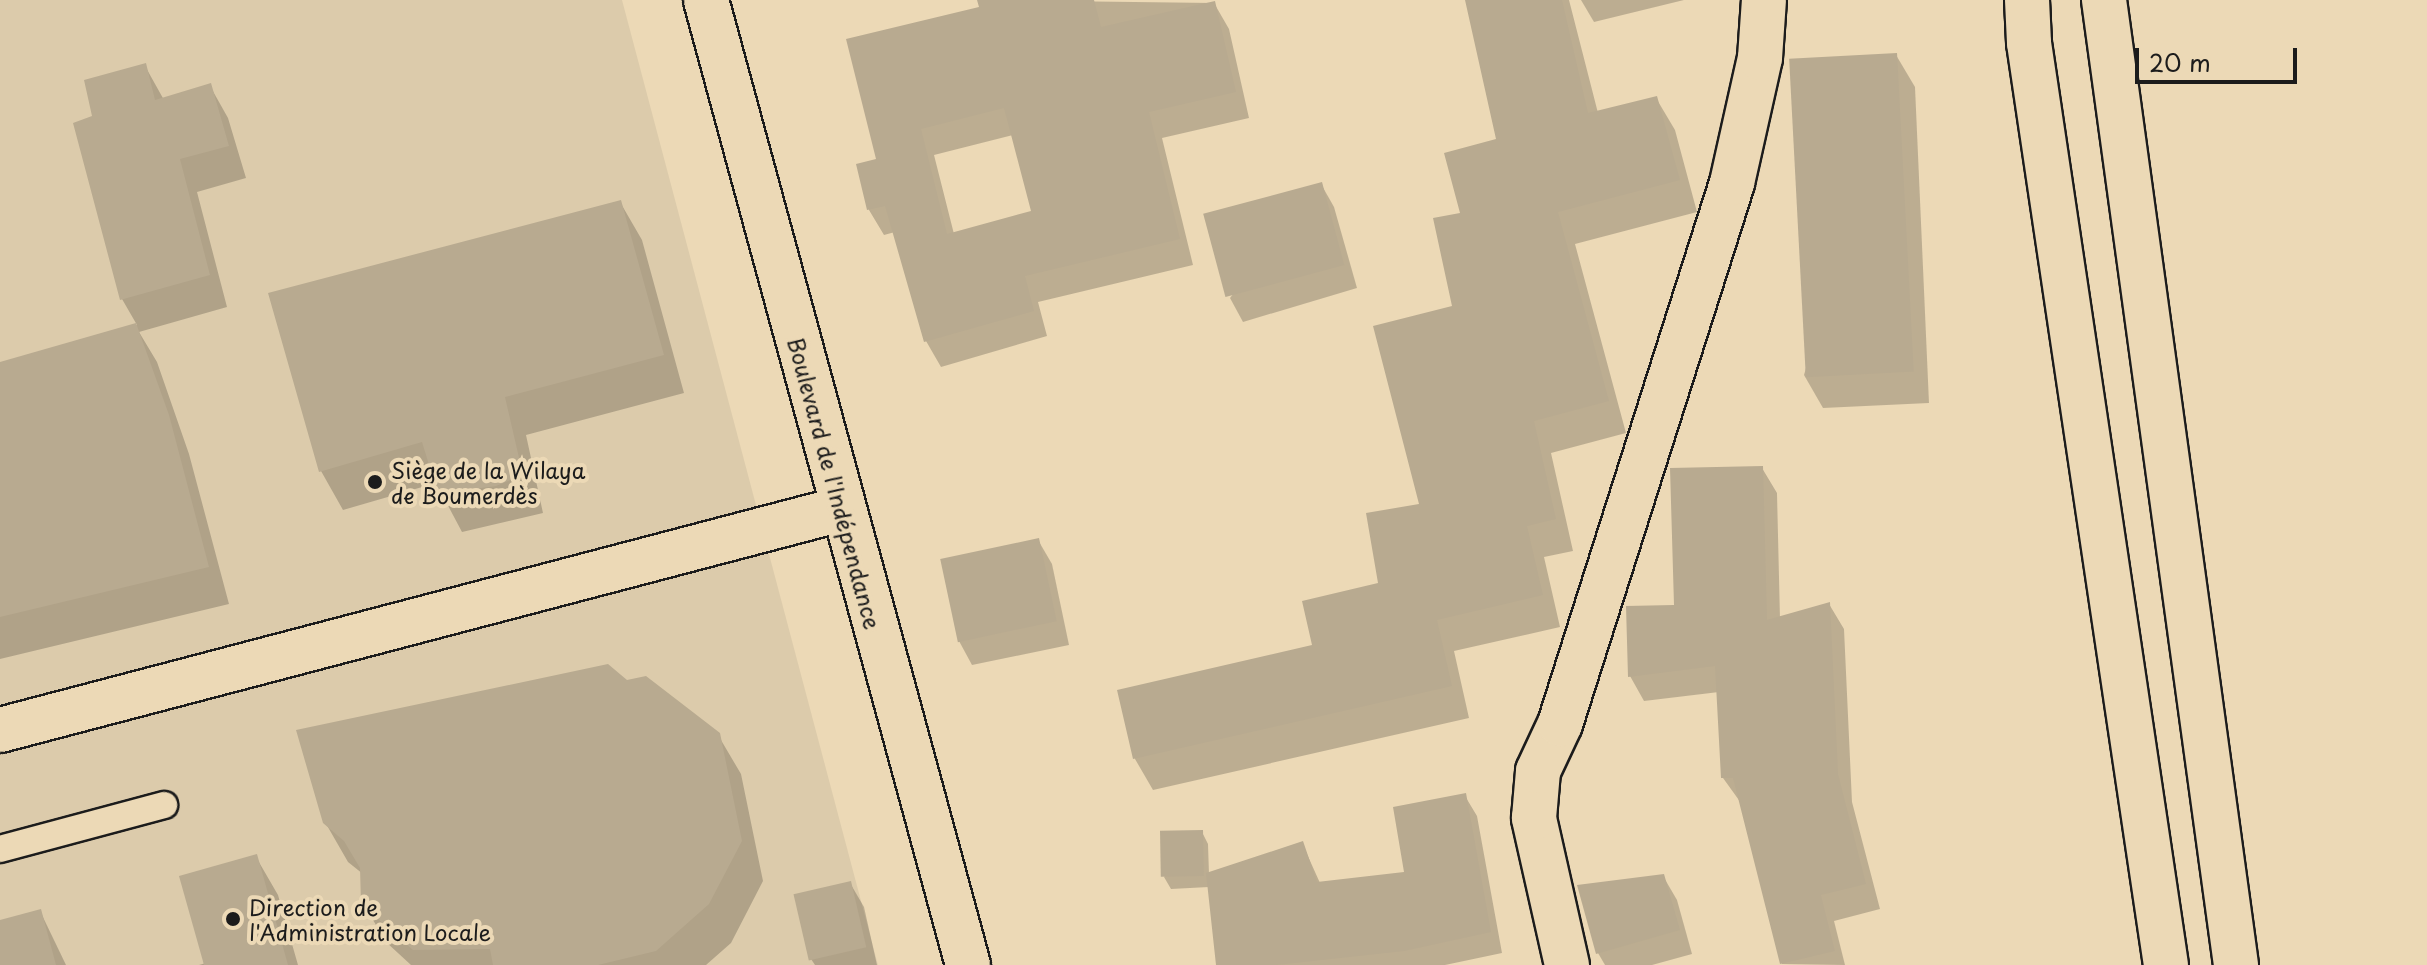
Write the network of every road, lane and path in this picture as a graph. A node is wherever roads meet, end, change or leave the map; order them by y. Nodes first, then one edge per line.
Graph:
1 (706, 0) edge
2 (1764, 0) edge
3 (2027, 0) edge
4 (2104, 0) edge
5 (841, 509) junction
6 (0, 730) edge
7 (164, 805) dead end
8 (0, 849) edge
9 (968, 965) edge
10 (1567, 965) edge
11 (2166, 965) edge
12 (2236, 965) edge

1 - 5 main road, Boulevard de l'Indépendance
2 - 10 main road
3 - 11 main road
4 - 12 main road
5 - 6 main road
5 - 9 main road, Boulevard de l'Indépendance
7 - 8 lane

